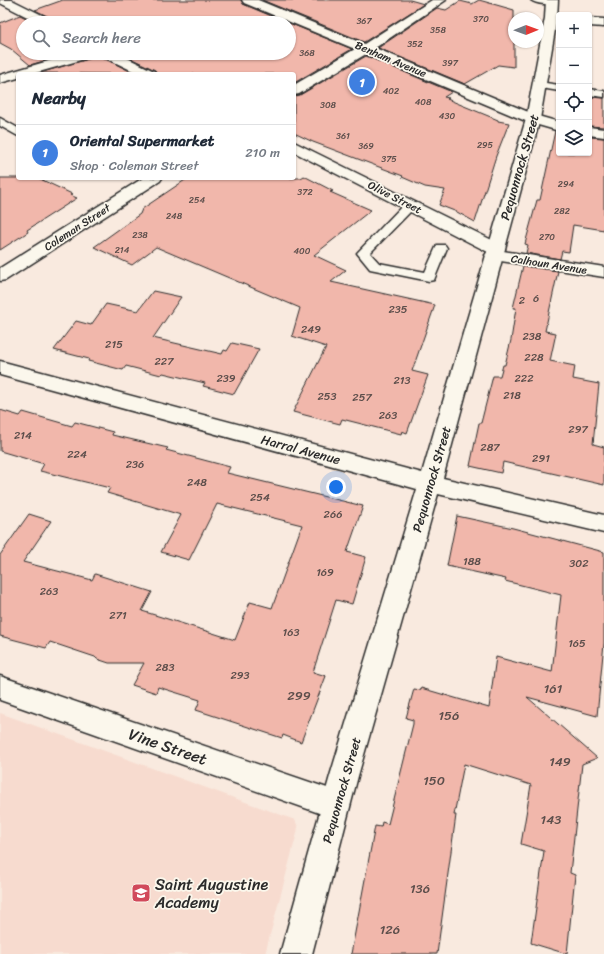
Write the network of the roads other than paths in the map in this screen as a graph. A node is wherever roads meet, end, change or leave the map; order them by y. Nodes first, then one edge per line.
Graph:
1 (3, 0) edge
2 (248, 0) edge
3 (440, 0) edge
4 (550, 8) edge
5 (34, 16) edge
6 (287, 16) edge
7 (296, 20) edge
8 (592, 22) edge
9 (604, 24) edge
10 (366, 49) junction
11 (66, 60) edge
12 (121, 60) edge
13 (24, 72) edge
14 (145, 72) edge
15 (16, 74) edge
16 (0, 79) edge
17 (549, 87) edge
18 (296, 90) edge
19 (592, 92) edge
20 (604, 94) edge
21 (534, 119) junction
22 (0, 121) edge
23 (556, 126) edge
24 (592, 131) edge
25 (16, 132) edge
26 (604, 133) edge
27 (296, 147) edge
28 (151, 180) edge
29 (410, 205) junction
30 (441, 248) dead end
31 (495, 252) junction
32 (604, 272) edge
33 (0, 276) edge
34 (0, 368) edge
35 (430, 484) junction
36 (604, 524) edge
37 (0, 688) edge
38 (336, 806) junction
39 (296, 954) edge

1 - 5 street
2 - 6 street, Benham Avenue
3 - 10 street
4 - 17 street, Pequonnock Street
7 - 10 street, Benham Avenue
8 - 9 street
10 - 18 street
10 - 21 street, Benham Avenue
11 - 13 street
12 - 14 street
15 - 16 street
17 - 21 street, Pequonnock Street
19 - 20 lane
21 - 23 street, Benham Avenue
21 - 31 street, Pequonnock Street
22 - 25 lane
24 - 26 street
27 - 29 street, Olive Street
28 - 33 street, Coleman Street
29 - 30 lane
29 - 31 street, Olive Street
31 - 32 street, Calhoun Avenue
31 - 35 street, Pequonnock Street
34 - 35 street, Harral Avenue
35 - 36 street, Harral Avenue
35 - 38 street, Pequonnock Street
37 - 38 street, Vine Street
38 - 39 street, Pequonnock Street

